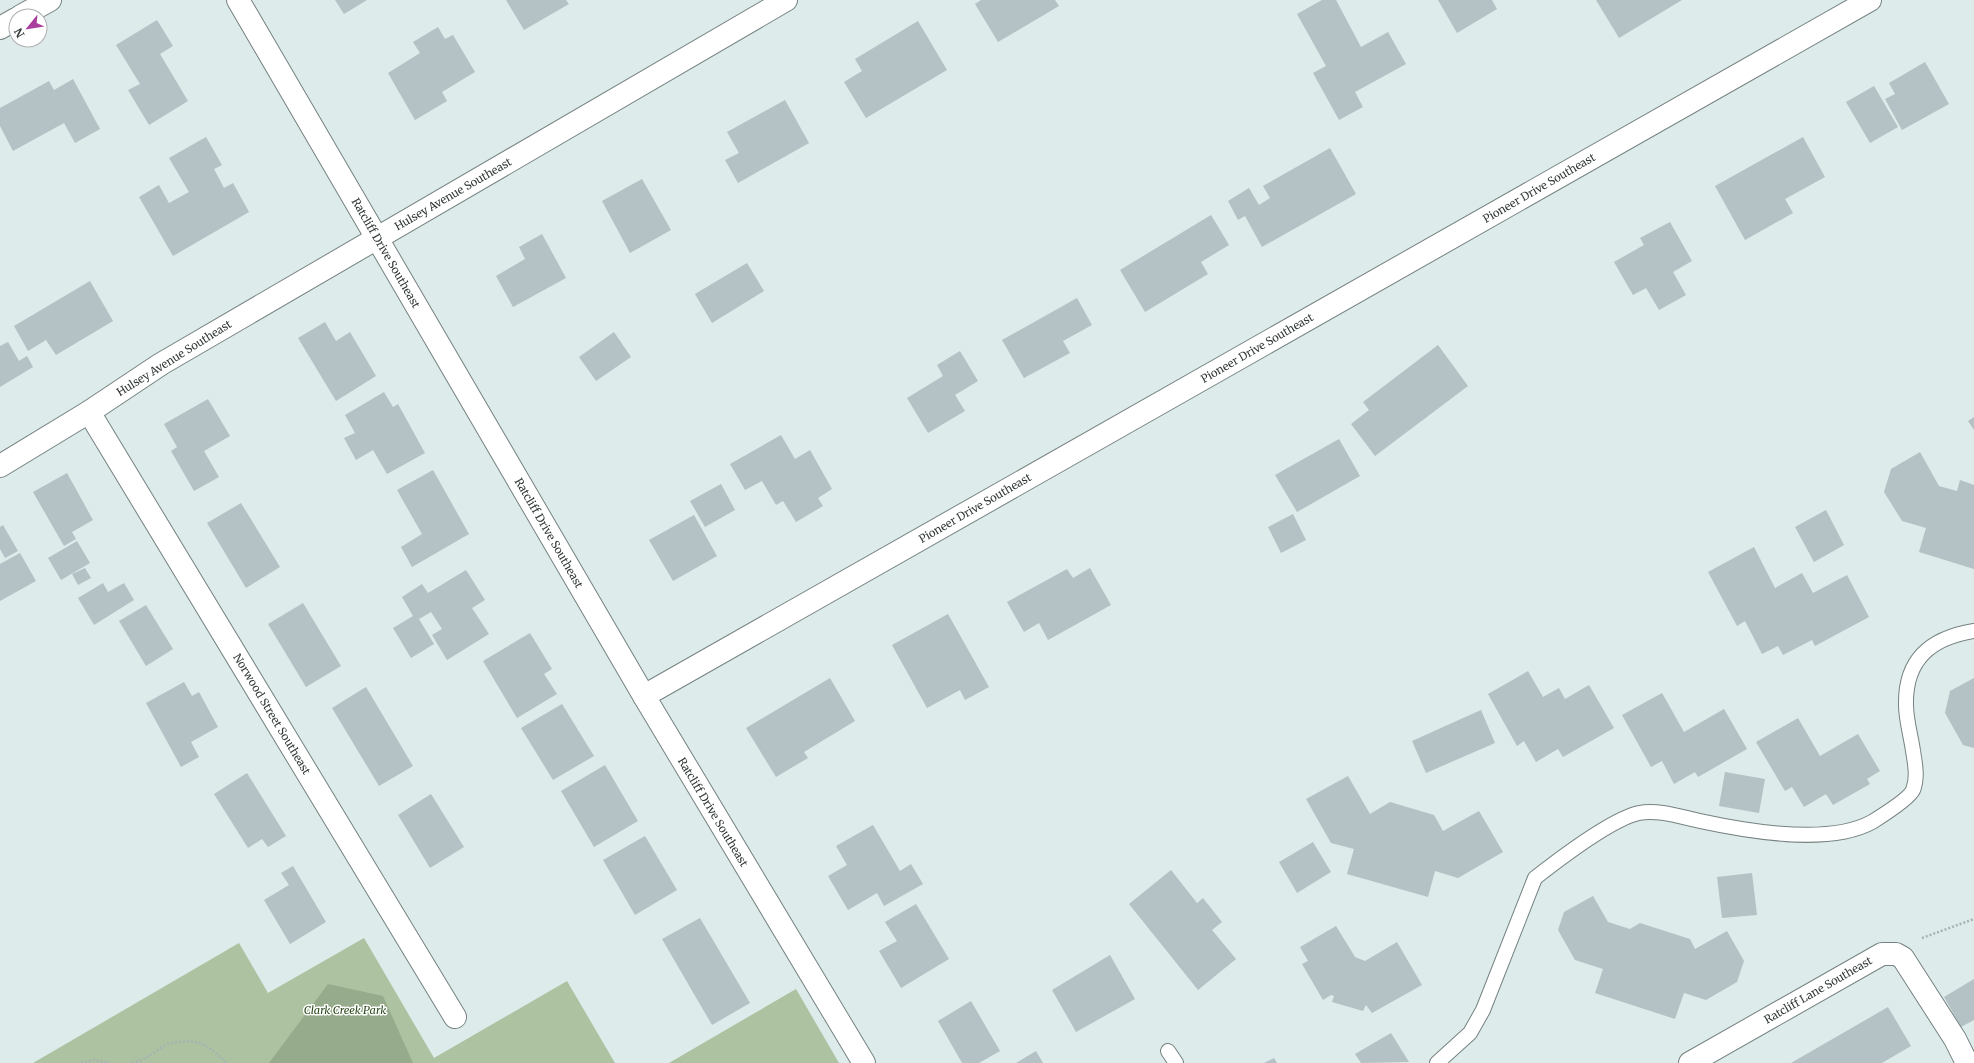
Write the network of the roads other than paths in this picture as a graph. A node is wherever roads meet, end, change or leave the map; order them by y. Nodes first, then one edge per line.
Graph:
1 (50, 0) edge
2 (238, 0) edge
3 (786, 0) edge
4 (1870, 0) edge
5 (36, 8) edge
6 (377, 238) junction
7 (89, 412) junction
8 (0, 466) edge
9 (1974, 631) edge
10 (644, 696) junction
11 (455, 1017) dead end
12 (1168, 1051) dead end
13 (864, 1063) edge
14 (1176, 1063) edge
15 (1437, 1063) edge
16 (1690, 1063) edge
17 (1967, 1063) edge

1 - 5 street
2 - 6 street, Ratcliff Drive Southeast
3 - 6 street, Hulsey Avenue Southeast
4 - 10 street, Pioneer Drive Southeast
6 - 7 street, Hulsey Avenue Southeast
6 - 10 street, Ratcliff Drive Southeast
7 - 8 street, Hulsey Avenue Southeast
7 - 11 street, Norwood Street Southeast
9 - 15 lane
10 - 13 street, Ratcliff Drive Southeast
12 - 14 lane
16 - 17 street, Ratcliff Lane Southeast

